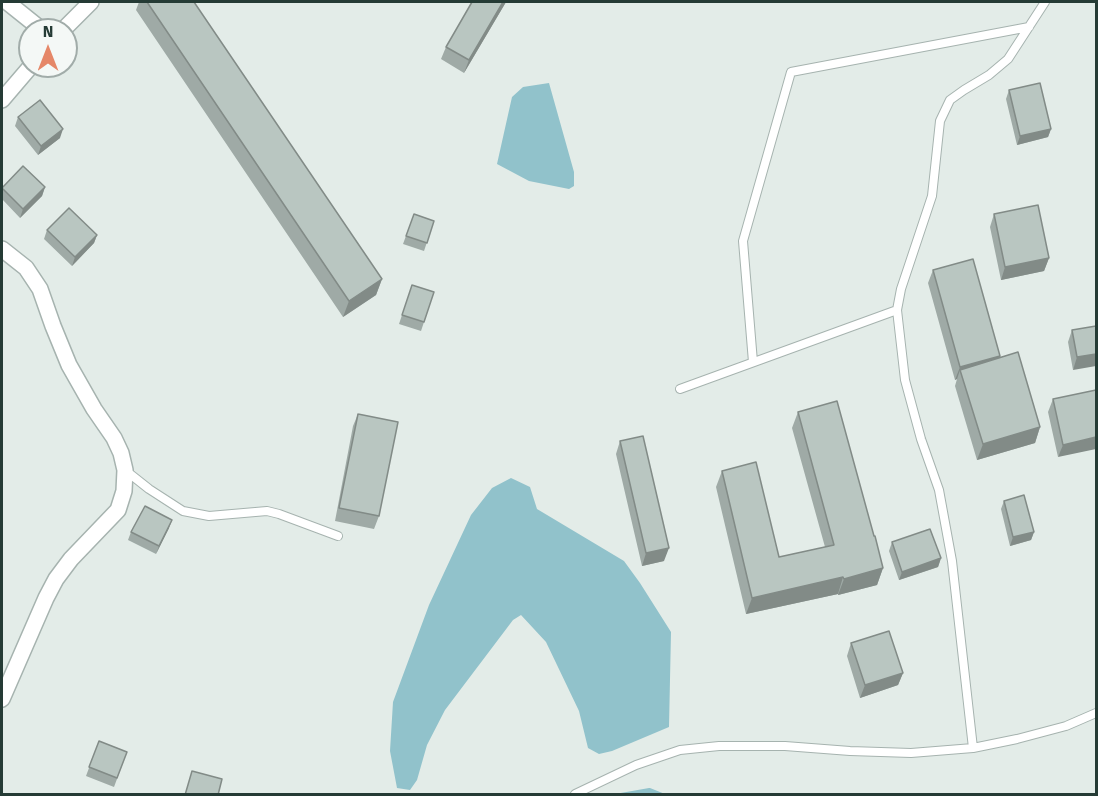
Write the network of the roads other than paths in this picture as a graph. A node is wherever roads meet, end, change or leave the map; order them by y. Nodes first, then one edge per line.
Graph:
1 (7, 2) edge
2 (91, 2) edge
3 (1045, 2) edge
4 (27, 18) edge
5 (75, 18) edge
6 (1029, 27) junction
7 (21, 78) edge
8 (2, 100) edge
9 (2, 249) edge
10 (897, 310) junction
11 (753, 362) junction
12 (680, 389) dead end
13 (125, 470) junction
14 (338, 536) dead end
15 (2, 699) edge
16 (1096, 713) edge
17 (973, 748) junction
18 (575, 795) edge

1 - 4 street
2 - 5 street
3 - 6 lane
6 - 10 lane
6 - 11 lane
7 - 8 street
9 - 13 street
10 - 11 lane
10 - 17 lane
11 - 12 lane
13 - 14 lane
13 - 15 street
16 - 17 lane
17 - 18 lane

